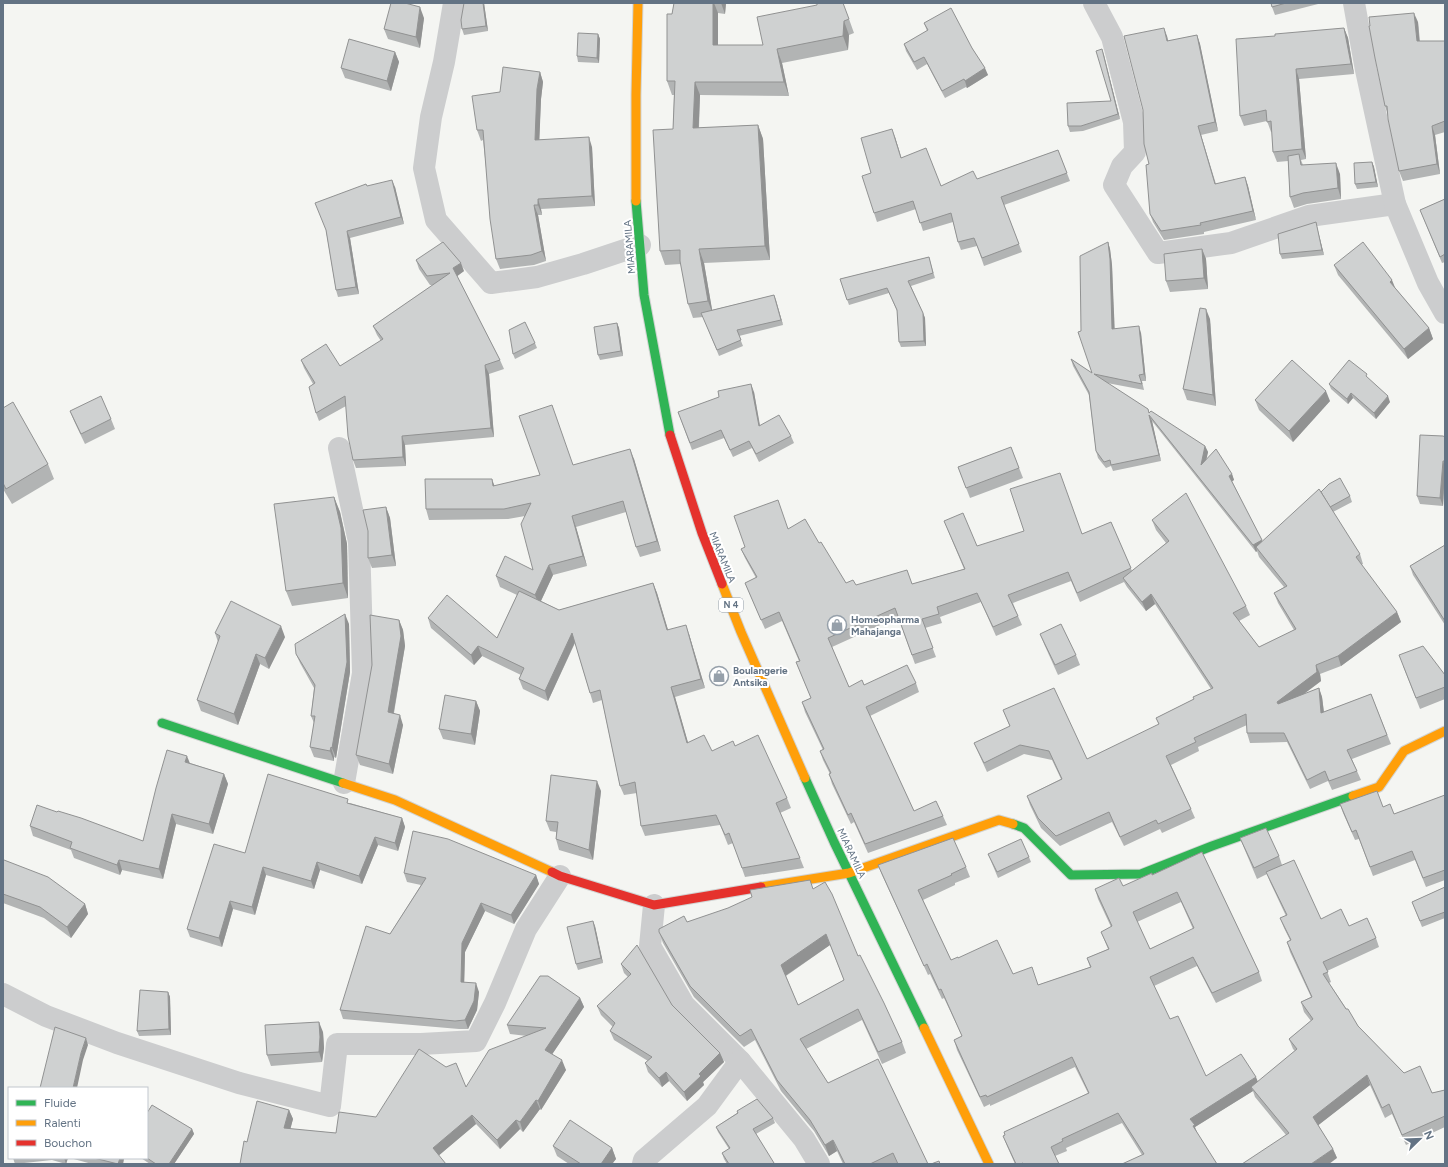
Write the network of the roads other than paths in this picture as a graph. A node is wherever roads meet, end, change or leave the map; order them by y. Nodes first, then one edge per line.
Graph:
1 (454, 3) edge
2 (638, 3) edge
3 (1094, 3) edge
4 (1354, 3) edge
5 (1395, 204) junction
6 (640, 245) junction
7 (1445, 313) edge
8 (339, 448) dead end
9 (162, 723) dead end
10 (1445, 731) edge
11 (344, 783) junction
12 (849, 873) junction
13 (560, 876) junction
14 (654, 905) junction
15 (3, 994) edge
16 (740, 1061) junction
17 (643, 1164) edge
18 (818, 1164) edge
19 (989, 1164) edge

1 - 6 street
2 - 6 street, MIARAMILA / N 4
3 - 5 street
4 - 5 street
5 - 7 street
6 - 12 street, MIARAMILA / N 4
8 - 11 street
9 - 11 street
10 - 12 street
11 - 13 street
12 - 14 street
12 - 19 street, MIARAMILA / N 4
13 - 14 street
13 - 15 street
14 - 16 street
16 - 17 street
16 - 18 street

